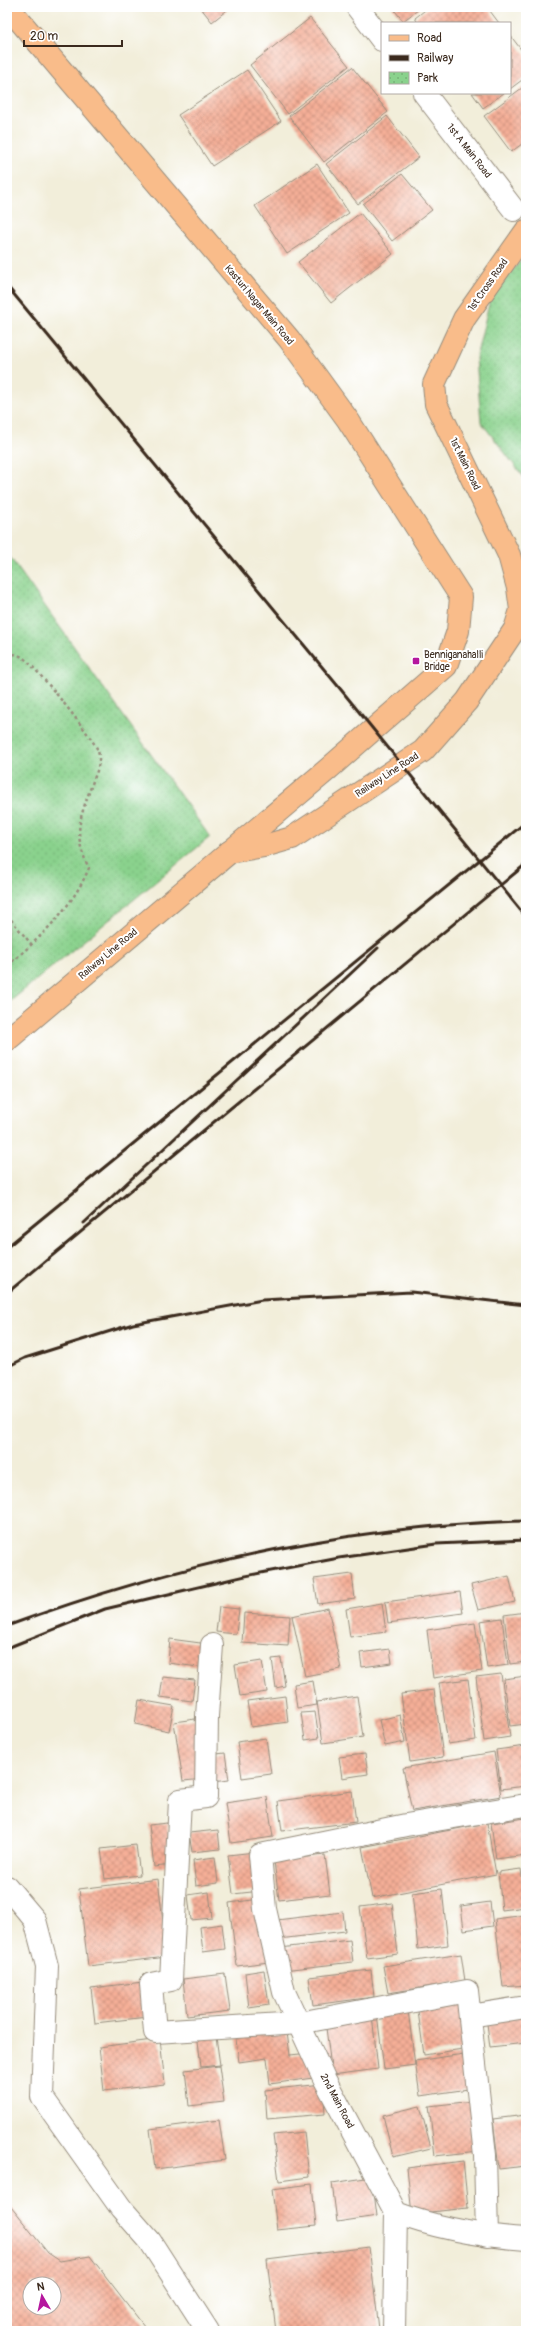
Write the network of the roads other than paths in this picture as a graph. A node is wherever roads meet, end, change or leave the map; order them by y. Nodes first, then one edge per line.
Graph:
1 (8, 7) edge
2 (357, 7) edge
3 (381, 39) edge
4 (425, 94) edge
5 (514, 210) dead end
6 (526, 231) edge
7 (464, 319) joint
8 (523, 605) edge
9 (458, 631) joint
10 (228, 852) junction
11 (7, 1040) edge
12 (212, 1645) dead end
13 (526, 1805) edge
14 (7, 1887) edge
15 (526, 2007) edge
16 (470, 2016) junction
17 (299, 2023) junction
18 (396, 2214) junction
19 (488, 2236) junction
20 (526, 2239) edge
21 (208, 2331) edge
22 (394, 2331) edge

1 - 9 main road, Kasturi Nagar Main Road
2 - 3 street
4 - 5 street, 1st A Main Road
6 - 7 main road, 1st Cross Road
7 - 8 main road, 1st Main Road
8 - 10 main road, Railway Line Road
9 - 10 main road, Railway Line Road
10 - 11 main road, Railway Line Road
12 - 17 street
13 - 17 street, 2nd Main Road
14 - 21 street
15 - 16 street
16 - 17 street
16 - 19 street
17 - 18 street, 2nd Main Road
18 - 19 street
18 - 22 street
19 - 20 street

